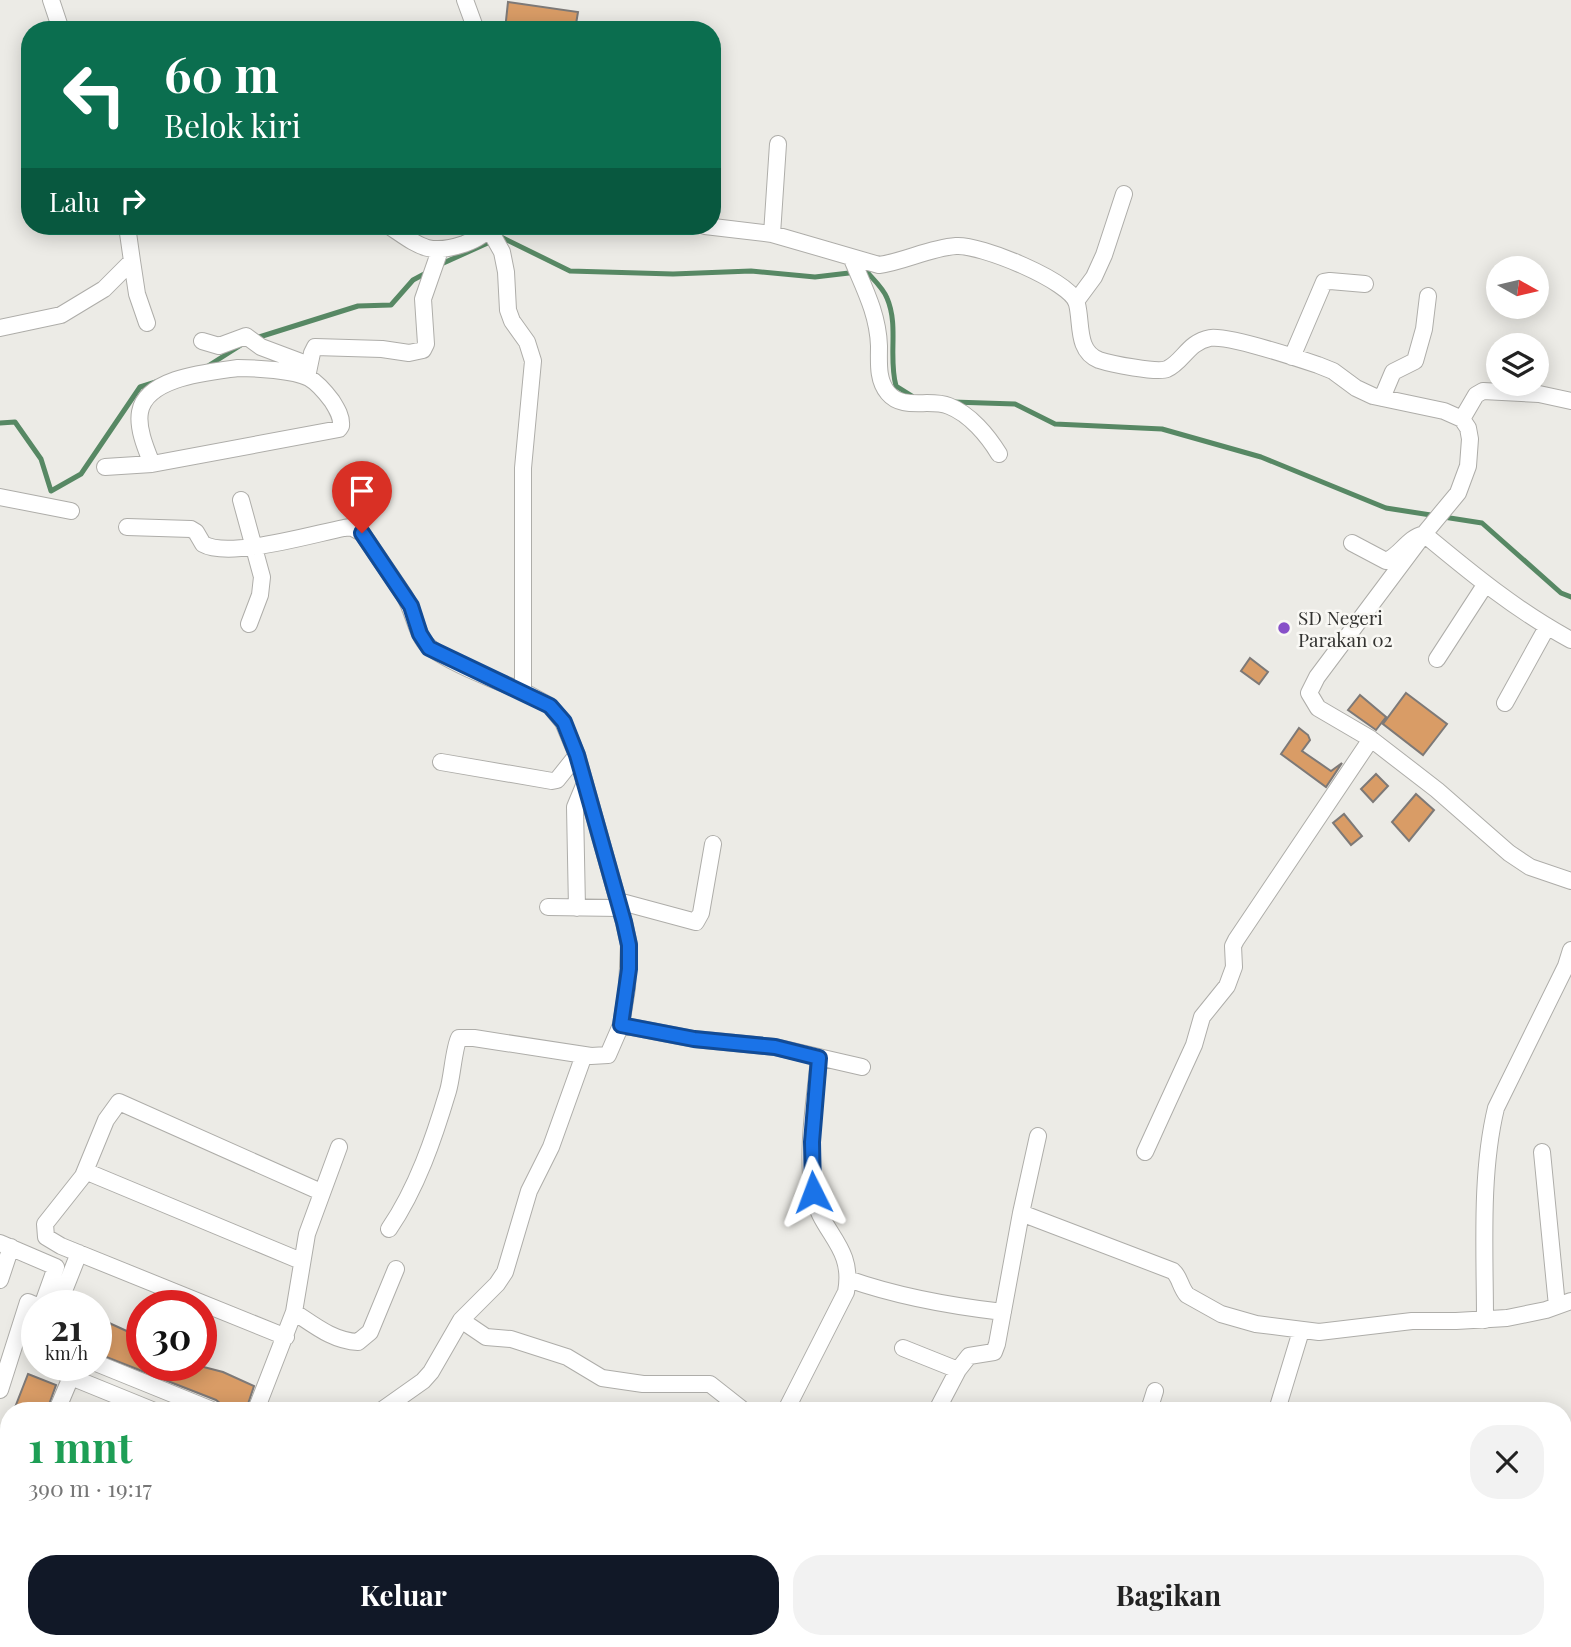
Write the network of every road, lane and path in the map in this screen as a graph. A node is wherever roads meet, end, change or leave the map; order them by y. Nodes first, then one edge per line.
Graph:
1 (51, 0) edge
2 (466, 0) edge
3 (58, 21) edge
4 (473, 21) edge
5 (778, 144) dead end
6 (1124, 194) dead end
7 (721, 228) edge
8 (772, 234) junction
9 (128, 235) edge
10 (404, 235) edge
11 (483, 235) edge
12 (493, 235) edge
13 (439, 255) junction
14 (132, 261) junction
15 (856, 267) junction
16 (1365, 284) dead end
17 (1428, 296) dead end
18 (1077, 300) junction
19 (147, 323) dead end
20 (0, 328) edge
21 (0, 341) edge
22 (202, 341) dead end
23 (1292, 357) junction
24 (308, 371) junction
25 (1382, 398) junction
26 (1571, 401) edge
27 (1462, 419) junction
28 (999, 454) dead end
29 (152, 464) junction
30 (105, 467) dead end
31 (0, 497) edge
32 (241, 500) dead end
33 (71, 511) dead end
34 (127, 527) dead end
35 (1428, 528) junction
36 (1352, 543) dead end
37 (252, 547) junction
38 (1485, 585) junction
39 (249, 624) dead end
40 (1547, 627) junction
41 (1571, 640) edge
42 (1437, 659) dead end
43 (523, 691) junction
44 (1505, 703) dead end
45 (1371, 739) junction
46 (577, 755) junction
47 (441, 762) dead end
48 (585, 783) junction
49 (713, 844) dead end
50 (1571, 881) edge
51 (619, 904) junction
52 (548, 907) dead end
53 (577, 908) junction
54 (1571, 950) edge
55 (621, 1025) junction
56 (584, 1055) junction
57 (819, 1058) junction
58 (862, 1067) dead end
59 (1038, 1136) dead end
60 (339, 1147) dead end
61 (1145, 1152) dead end
62 (1542, 1152) dead end
63 (85, 1171) junction
64 (321, 1192) junction
65 (1021, 1213) junction
66 (388, 1229) dead end
67 (5, 1245) edge
68 (79, 1253) junction
69 (301, 1261) junction
70 (396, 1269) dead end
71 (848, 1279) junction
72 (0, 1280) edge
73 (46, 1290) edge
74 (64, 1290) edge
75 (1564, 1304) edge
76 (294, 1312) junction
77 (1003, 1312) junction
78 (461, 1320) junction
79 (1485, 1320) junction
80 (21, 1324) edge
81 (1301, 1331) junction
82 (286, 1337) junction
83 (903, 1348) dead end
84 (112, 1369) edge
85 (958, 1370) junction
86 (69, 1381) edge
87 (81, 1381) edge
88 (0, 1390) edge
89 (1156, 1391) dead end
90 (60, 1402) edge
91 (132, 1402) edge
92 (192, 1402) edge
93 (259, 1402) edge
94 (393, 1402) edge
95 (733, 1402) edge
96 (790, 1402) edge
97 (941, 1402) edge
98 (1152, 1402) edge
99 (1279, 1402) edge

1 - 3 street
2 - 4 street
5 - 8 street
6 - 18 street
7 - 8 street
8 - 15 street
9 - 14 street
10 - 13 street
11 - 13 street
12 - 43 street
13 - 24 street
14 - 19 street
14 - 20 street
15 - 18 street
15 - 28 street
16 - 23 street
17 - 25 street
18 - 23 street
20 - 21 street
22 - 24 street
23 - 25 street
24 - 29 street
24 - 29 street
25 - 27 street
26 - 27 street
27 - 35 street
29 - 30 street
31 - 33 street
32 - 37 street
34 - 37 street
35 - 36 street
35 - 38 street
35 - 45 street
37 - 39 street
37 - 43 street
38 - 40 street
38 - 42 street
40 - 41 street
40 - 44 street
43 - 46 street
45 - 50 street
45 - 61 street
46 - 47 street
46 - 48 street
48 - 51 street
48 - 53 street
49 - 51 street
51 - 53 street
51 - 55 street
52 - 53 street
54 - 79 street
55 - 56 street
55 - 57 street
56 - 66 street
56 - 78 street
57 - 58 street
57 - 71 street
59 - 65 street
60 - 64 street
62 - 75 street
63 - 64 street
63 - 68 street
63 - 69 street
64 - 69 street
65 - 77 street
65 - 81 street
67 - 72 street
67 - 73 street
68 - 74 street
68 - 82 street
69 - 76 street
70 - 76 street
71 - 77 street
71 - 96 street
75 - 79 street
76 - 82 street
77 - 85 street
78 - 94 street
78 - 95 street
79 - 81 street
80 - 88 street
81 - 99 street
82 - 93 street
83 - 85 street
84 - 92 street
85 - 97 street
86 - 90 street
87 - 91 street
89 - 98 street

